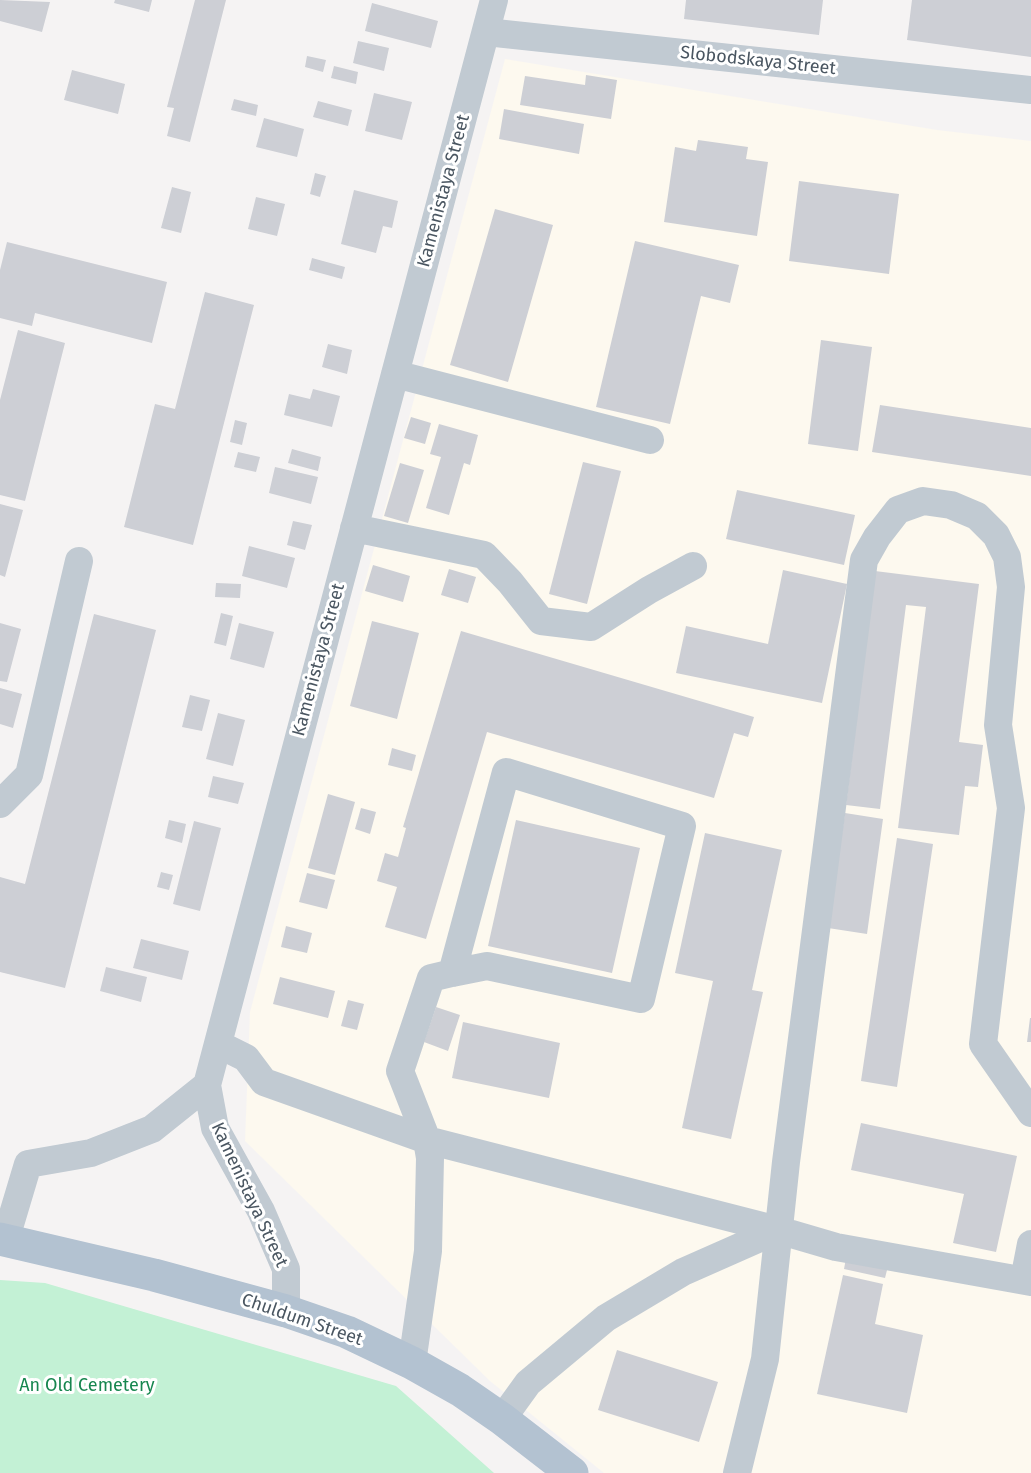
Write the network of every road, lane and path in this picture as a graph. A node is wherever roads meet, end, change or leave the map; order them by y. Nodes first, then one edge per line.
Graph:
1 (494, 0) edge
2 (486, 32) junction
3 (1031, 90) edge
4 (395, 374) junction
5 (650, 440) dead end
6 (354, 528) junction
7 (79, 561) dead end
8 (693, 566) dead end
9 (0, 804) edge
10 (452, 973) junction
11 (218, 1044) junction
12 (207, 1085) junction
13 (1031, 1113) edge
14 (427, 1140) junction
15 (778, 1230) junction
16 (3, 1240) edge
17 (1031, 1244) edge
18 (1027, 1281) edge
19 (286, 1311) junction
20 (412, 1363) junction
21 (502, 1419) junction
22 (572, 1473) edge
23 (737, 1473) edge

1 - 2 street, Kamenistaya Street
2 - 3 street, Slobodskaya Street
2 - 4 street, Kamenistaya Street
4 - 5 street
4 - 6 street, Kamenistaya Street
6 - 8 street
6 - 11 street, Kamenistaya Street
7 - 9 street
10 - 10 street
10 - 14 street
11 - 12 street, Kamenistaya Street
11 - 14 street
12 - 16 street
12 - 19 street, Kamenistaya Street
13 - 15 street
14 - 15 street
14 - 20 street
15 - 18 street
15 - 21 street
15 - 23 street
16 - 19 main road, Chuldum Street
17 - 18 street
19 - 20 main road, Chuldum Street
20 - 21 main road, Chuldum Street
21 - 22 main road, Chuldum Street

